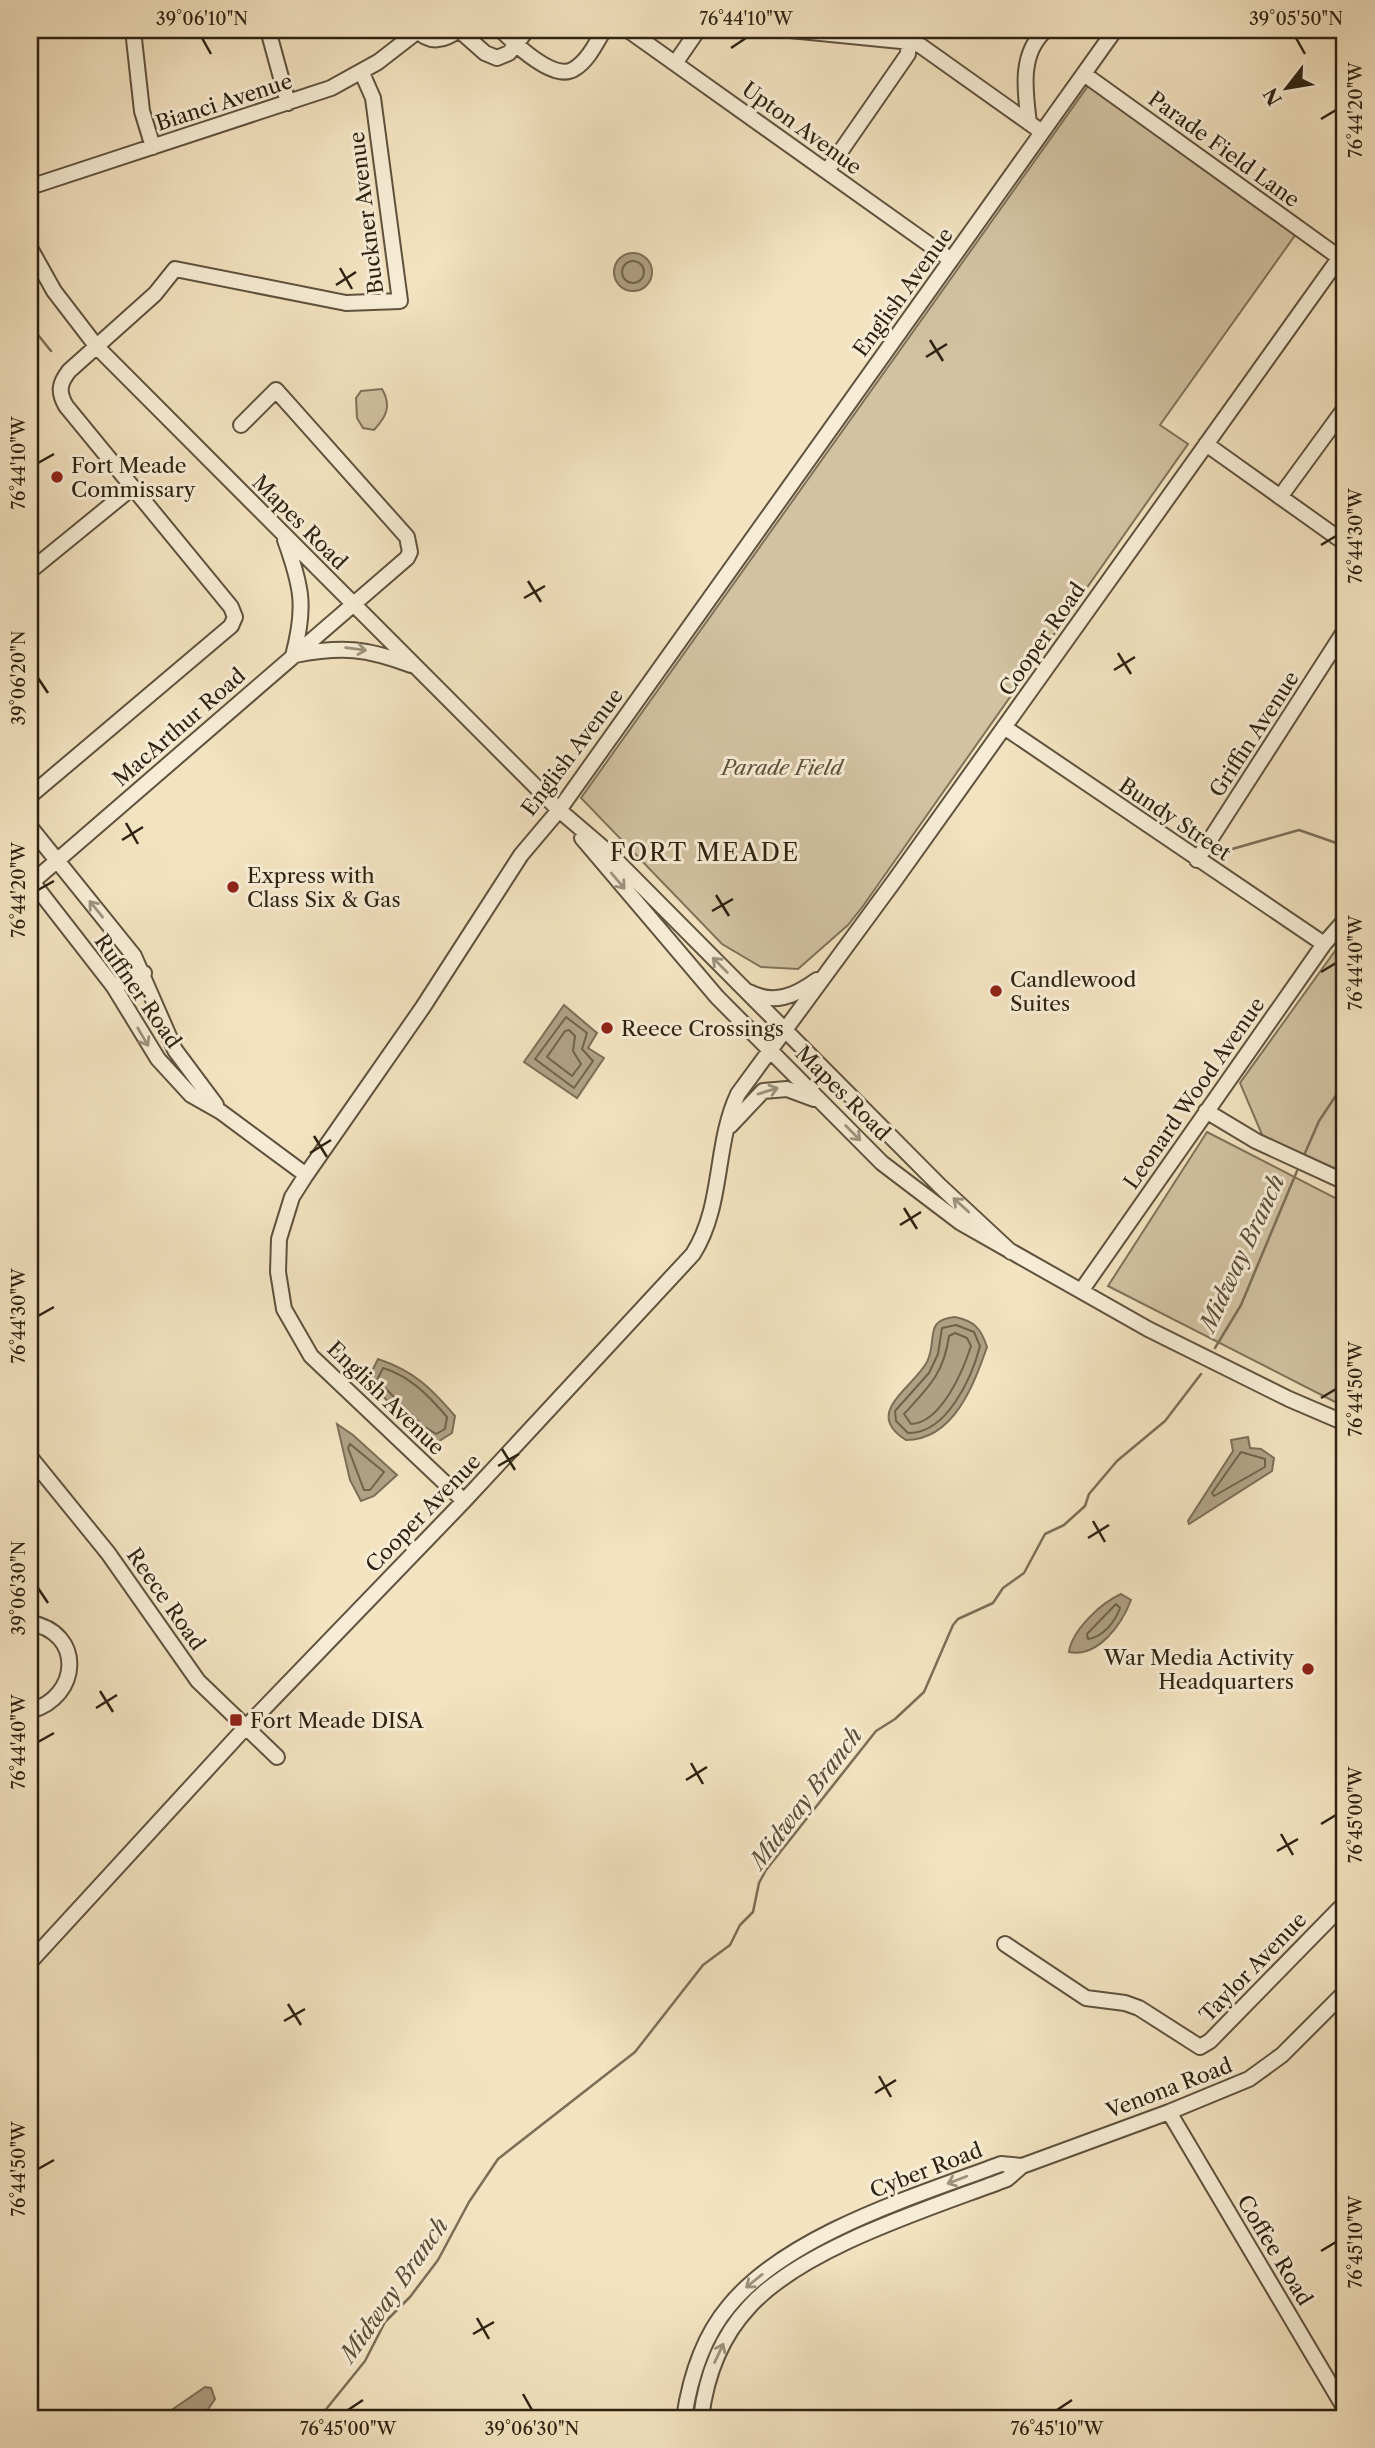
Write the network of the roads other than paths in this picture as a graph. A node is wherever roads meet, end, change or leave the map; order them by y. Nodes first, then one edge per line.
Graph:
1 (133, 30) edge
2 (268, 30) edge
3 (417, 30) edge
4 (458, 30) edge
5 (501, 30) edge
6 (527, 30) edge
7 (604, 30) edge
8 (628, 30) edge
9 (698, 30) edge
10 (790, 30) edge
11 (1046, 30) edge
12 (1115, 30) edge
13 (910, 36) edge
14 (516, 45) junction
15 (676, 62) junction
16 (362, 73) junction
17 (1084, 75) junction
18 (288, 103) junction
19 (1029, 123) junction
20 (1042, 132) junction
21 (153, 146) junction
22 (827, 171) junction
23 (30, 187) edge
24 (30, 248) edge
25 (1343, 254) edge
26 (951, 260) junction
27 (97, 347) junction
28 (1345, 408) edge
29 (241, 425) dead end
30 (1206, 444) junction
31 (133, 487) junction
32 (1280, 497) junction
33 (283, 536) junction
34 (1345, 544) edge
35 (30, 571) edge
36 (352, 604) junction
37 (1345, 630) edge
38 (293, 656) junction
39 (416, 667) junction
40 (1004, 727) junction
41 (30, 796) edge
42 (559, 810) junction
43 (30, 827) edge
44 (1198, 860) junction
45 (58, 861) junction
46 (31, 882) edge
47 (1345, 920) edge
48 (1324, 944) junction
49 (829, 971) junction
50 (144, 973) junction
51 (114, 987) junction
52 (744, 990) junction
53 (785, 1030) junction
54 (175, 1050) junction
55 (770, 1050) junction
56 (158, 1059) junction
57 (823, 1103) junction
58 (1206, 1111) junction
59 (221, 1112) junction
60 (727, 1130) junction
61 (306, 1175) junction
62 (1345, 1182) edge
63 (1011, 1252) junction
64 (1082, 1292) junction
65 (1345, 1423) edge
66 (30, 1457) edge
67 (464, 1501) junction
68 (30, 1623) edge
69 (30, 1711) edge
70 (246, 1728) junction
71 (277, 1757) dead end
72 (1345, 1903) edge
73 (1005, 1944) dead end
74 (30, 1962) edge
75 (1345, 1992) edge
76 (1169, 2112) junction
77 (1022, 2166) junction
78 (1345, 2409) edge
79 (684, 2418) edge
80 (701, 2418) edge

1 - 21 street
2 - 18 street
3 - 4 street, Bianci Avenue
3 - 16 street, Bianci Avenue
4 - 14 street
5 - 14 street
6 - 14 street
7 - 14 street
8 - 15 street, Upton Avenue
9 - 15 street
10 - 13 street
11 - 19 street
12 - 17 street, English Avenue
13 - 19 street
13 - 22 street
15 - 22 street, Upton Avenue
16 - 18 street, Bianci Avenue
16 - 27 street, Buckner Avenue
17 - 20 street, English Avenue
17 - 25 street, Parade Field Lane
18 - 21 street, Bianci Avenue
19 - 20 street
20 - 26 street, English Avenue
21 - 23 street, Bianci Avenue
22 - 26 street, Upton Avenue
24 - 27 street, Mapes Road
25 - 30 street, Cooper Road
26 - 42 street, English Avenue
27 - 31 street
27 - 33 street, Mapes Road
28 - 32 street
29 - 36 street, MacArthur Road
30 - 32 street
30 - 40 street, Cooper Road
31 - 35 street
31 - 41 street
32 - 34 street
33 - 36 street, Mapes Road
33 - 38 street
36 - 38 street, MacArthur Road
36 - 39 street, Mapes Road
37 - 44 street, Griffin Avenue
38 -> 39 street
38 - 45 street, MacArthur Road
39 - 42 street, Mapes Road
40 - 44 street, Bundy Street
40 - 49 street, Cooper Road
52 -> 42 street, Mapes Road
42 -> 55 street, Mapes Road
42 - 61 street, English Avenue
43 - 45 street, Ruffner Road
44 - 48 street, Bundy Street
45 - 46 street, MacArthur Road
50 -> 45 street, Ruffner Road
46 - 51 street, Ruffner Road
47 - 48 street, Leonard Wood Avenue
48 - 58 street, Leonard Wood Avenue
49 - 52 street
49 - 53 street, Cooper Road
50 - 51 street
50 - 54 street, Ruffner Road
51 -> 56 street, Ruffner Road
52 - 53 street, Mapes Road
53 - 55 street, Cooper Road
63 -> 53 street, Mapes Road
54 - 56 street
54 - 59 street, Ruffner Road
55 - 57 street, Mapes Road
55 - 60 street, Cooper Avenue
56 - 59 street, Ruffner Road
60 -> 57 street
57 -> 63 street, Mapes Road
58 - 62 street
58 - 64 street, Leonard Wood Avenue
59 - 61 street, Ruffner Road
60 - 67 street, Cooper Avenue
61 - 67 street, English Avenue
63 - 64 street, Mapes Road
64 - 65 street, Mapes Road
66 - 70 street, Reece Road
67 - 70 street, Cooper Avenue
68 - 69 street
70 - 71 street, Reece Road
70 - 74 street, Cooper Avenue
72 - 73 street, Taylor Avenue
75 - 76 street, Venona Road
76 - 77 street, Venona Road
76 - 78 street, Coffee Road
77 -> 79 street, Cyber Road
80 -> 77 street, Cyber Road

